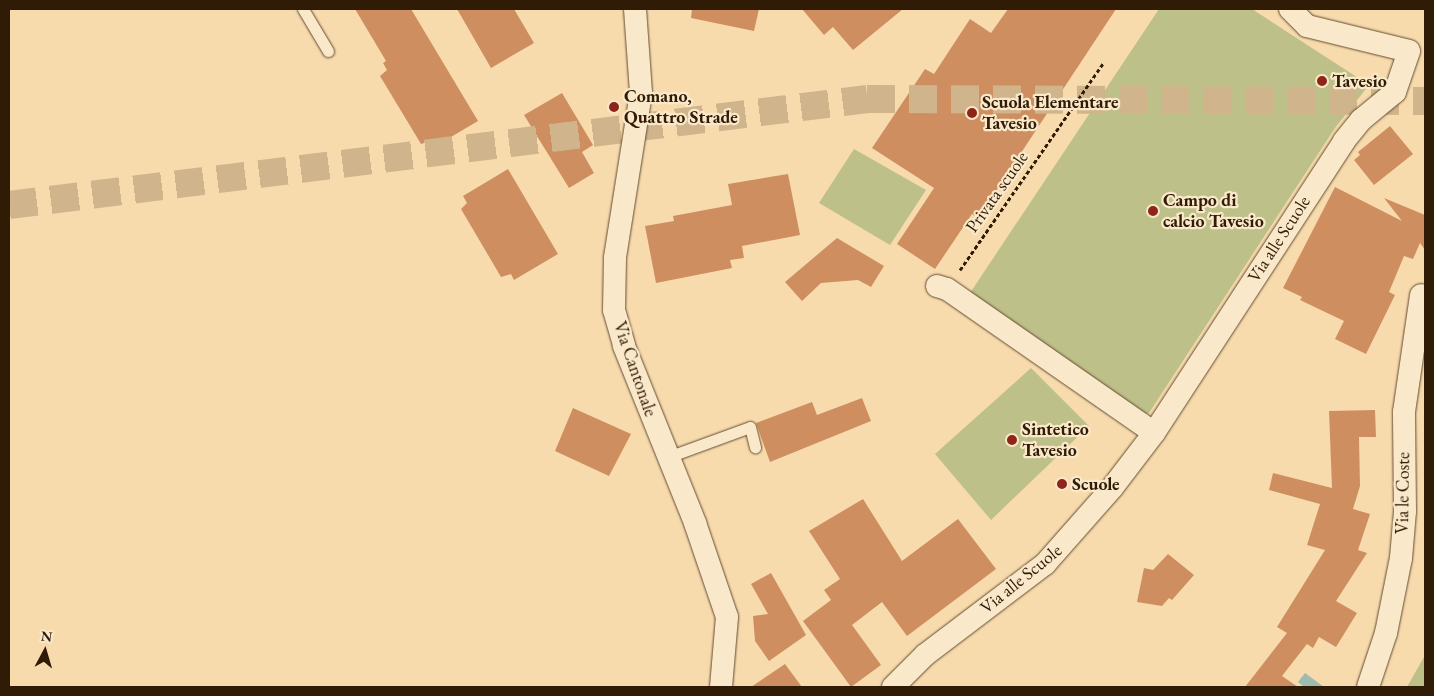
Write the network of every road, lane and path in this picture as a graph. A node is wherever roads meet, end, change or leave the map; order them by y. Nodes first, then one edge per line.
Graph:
1 (303, 9) edge
2 (636, 9) edge
3 (1290, 9) edge
4 (328, 51) dead end
5 (1104, 62) dead end
6 (942, 288) joint
7 (1421, 295) dead end
8 (1154, 434) junction
9 (755, 447) dead end
10 (668, 457) junction
11 (721, 687) edge
12 (893, 687) edge
13 (1368, 687) edge

1 - 4 lane
2 - 10 street, Via Cantonale
3 - 8 street, Via alle Scuole
5 - 6 path, Privata scuole
6 - 8 street
7 - 13 street, Via le Coste
8 - 12 street, Via alle Scuole
9 - 10 lane
10 - 11 street, Via Cantonale

